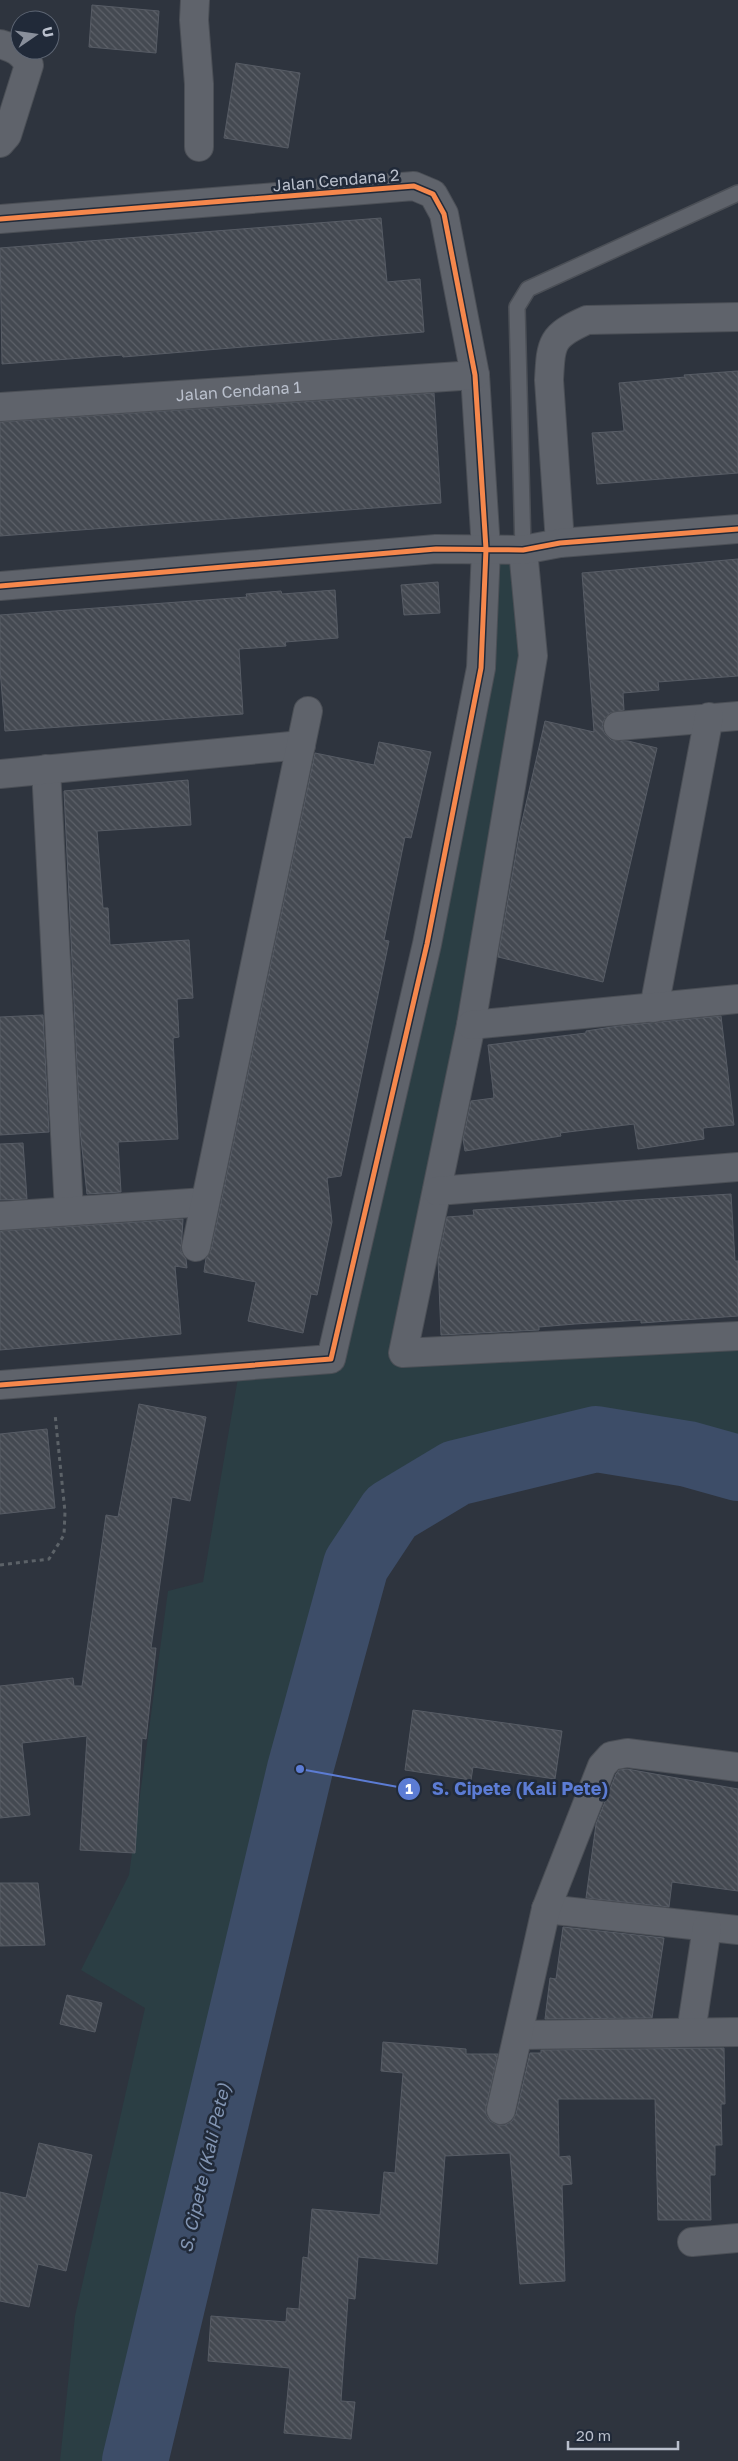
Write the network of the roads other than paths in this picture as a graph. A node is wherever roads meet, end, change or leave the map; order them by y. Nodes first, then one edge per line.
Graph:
1 (195, 0) edge
2 (0, 44) edge
3 (0, 143) edge
4 (199, 147) dead end
5 (738, 193) edge
6 (0, 219) edge
7 (738, 316) edge
8 (476, 375) junction
9 (0, 407) edge
10 (738, 529) edge
11 (560, 543) junction
12 (486, 549) junction
13 (523, 550) junction
14 (0, 586) edge
15 (308, 711) dead end
16 (738, 716) edge
17 (709, 717) junction
18 (618, 726) dead end
19 (301, 745) junction
20 (46, 769) junction
21 (0, 774) edge
22 (738, 998) edge
23 (654, 1008) junction
24 (471, 1025) junction
25 (738, 1167) edge
26 (436, 1191) junction
27 (205, 1202) junction
28 (69, 1211) junction
29 (0, 1216) edge
30 (196, 1247) dead end
31 (738, 1336) edge
32 (0, 1385) edge
33 (738, 1767) edge
34 (546, 1909) junction
35 (707, 1926) junction
36 (738, 1930) edge
37 (691, 2032) junction
38 (738, 2032) edge
39 (519, 2035) junction
40 (501, 2110) dead end
41 (738, 2238) edge
42 (692, 2242) dead end

1 - 4 street
2 - 3 street
5 - 13 lane
6 - 8 street, Jalan Cendana 2
7 - 11 street
8 - 9 street, Jalan Cendana 1
8 - 12 street, Jalan Cendana 2
10 - 11 street
11 - 13 street
12 - 13 street
12 - 14 street
12 - 32 street, Jalan Cendana 2
13 - 24 street
15 - 19 street
16 - 17 street
17 - 18 street
17 - 23 street
19 - 20 street
19 - 27 street
20 - 21 street
20 - 28 street
22 - 23 street
23 - 24 street
24 - 26 street
25 - 26 street
26 - 31 street
27 - 28 street
27 - 30 street
28 - 29 street
33 - 34 street
34 - 35 street
34 - 39 street
35 - 36 street
35 - 37 street
37 - 38 street
37 - 39 street
39 - 40 street
41 - 42 street

